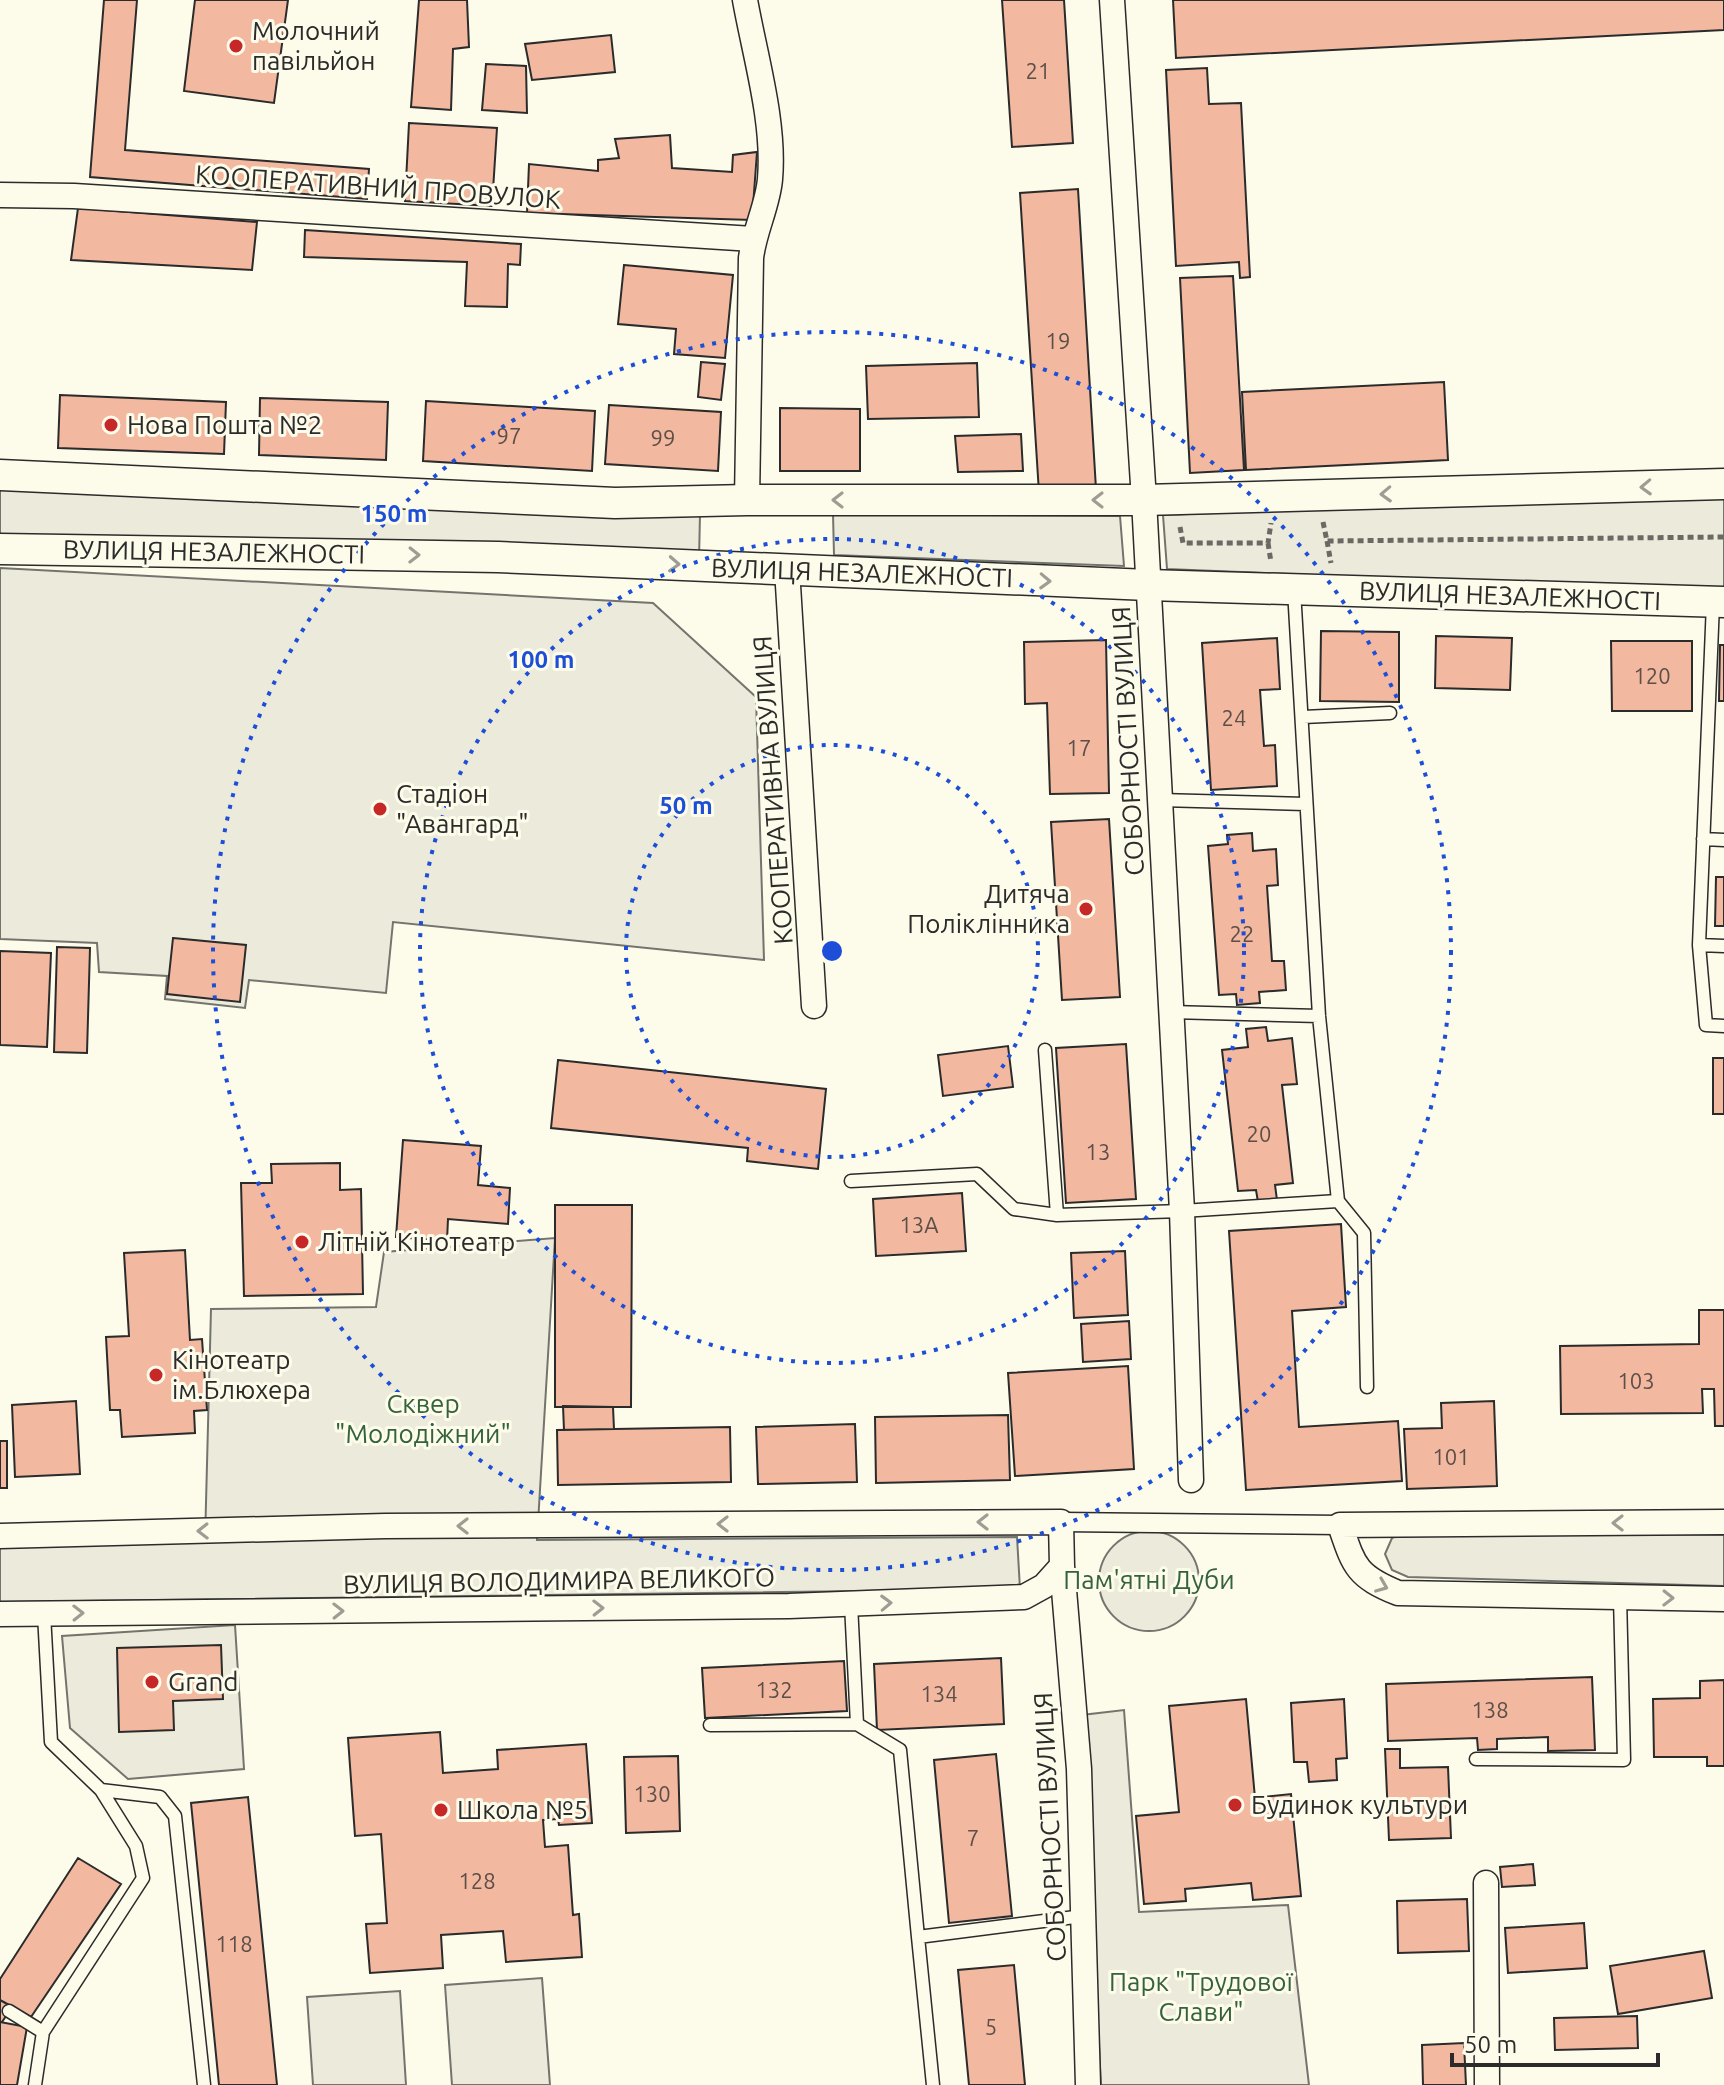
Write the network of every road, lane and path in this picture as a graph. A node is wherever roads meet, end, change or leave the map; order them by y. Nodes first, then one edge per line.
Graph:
1 (745, 0) edge
2 (1112, 0) edge
3 (0, 195) edge
4 (753, 239) junction
5 (0, 475) edge
6 (1724, 484) edge
7 (747, 500) junction
8 (1144, 500) junction
9 (1284, 519) dead end
10 (1310, 519) dead end
11 (1180, 522) dead end
12 (1724, 537) edge
13 (0, 549) edge
14 (787, 569) junction
15 (1148, 585) junction
16 (1294, 590) junction
17 (1719, 602) edge
18 (1390, 713) dead end
19 (1303, 717) junction
20 (1708, 720) junction
21 (1724, 720) edge
22 (1160, 800) junction
23 (1305, 804) junction
24 (1703, 839) junction
25 (1724, 840) edge
26 (1699, 945) junction
27 (1724, 946) edge
28 (814, 1006) dead end
29 (1171, 1012) junction
30 (1319, 1016) junction
31 (1724, 1026) edge
32 (1045, 1050) dead end
33 (851, 1181) dead end
34 (1338, 1201) junction
35 (1182, 1211) junction
36 (1057, 1215) junction
37 (1367, 1387) dead end
38 (1191, 1480) dead end
39 (1061, 1522) junction
40 (1724, 1522) edge
41 (1340, 1525) junction
42 (0, 1536) edge
43 (1062, 1566) junction
44 (1620, 1597) junction
45 (1724, 1599) edge
46 (851, 1604) junction
47 (0, 1614) edge
48 (44, 1614) junction
49 (857, 1724) junction
50 (710, 1725) dead end
51 (1476, 1759) dead end
52 (101, 1790) junction
53 (1486, 1883) dead end
54 (1083, 1916) junction
55 (918, 1937) junction
56 (9, 2011) dead end
57 (43, 2032) junction
58 (35, 2085) edge
59 (204, 2085) edge
60 (933, 2085) edge
61 (1088, 2085) edge
62 (1487, 2085) edge

1 - 4 street
2 - 8 street, СОБОРНОСТІ ВУЛИЦЯ
3 - 4 street, КООПЕРАТИВНИЙ ПРОВУЛОК
4 - 7 street
5 - 7 street
6 -> 8 street
8 -> 7 street
8 - 15 street, СОБОРНОСТІ ВУЛИЦЯ
9 - 11 path
10 - 12 path
13 -> 14 street, ВУЛИЦЯ НЕЗАЛЕЖНОСТІ
14 -> 15 street, ВУЛИЦЯ НЕЗАЛЕЖНОСТІ
14 - 28 street, КООПЕРАТИВНА ВУЛИЦЯ
15 - 16 street, ВУЛИЦЯ НЕЗАЛЕЖНОСТІ
15 - 22 street, СОБОРНОСТІ ВУЛИЦЯ
16 - 17 street, ВУЛИЦЯ НЕЗАЛЕЖНОСТІ
16 - 19 lane
17 - 20 lane
18 - 19 lane
19 - 23 lane
20 - 21 lane
20 - 24 lane
22 - 23 lane
22 - 29 street, СОБОРНОСТІ ВУЛИЦЯ
23 - 30 lane
24 - 25 lane
24 - 26 lane
26 - 27 lane
26 - 31 lane
29 - 30 lane
29 - 35 street, СОБОРНОСТІ ВУЛИЦЯ
30 - 34 lane
32 - 36 lane
33 - 36 lane
34 - 35 lane
34 - 37 lane
35 - 36 lane
35 - 38 street, СОБОРНОСТІ ВУЛИЦЯ
39 - 41 street, ВУЛИЦЯ ВОЛОДИМИРА ВЕЛИКОГО
39 -> 42 street, ВУЛИЦЯ ВОЛОДИМИРА ВЕЛИКОГО
39 - 43 street
40 -> 41 street, ВУЛИЦЯ ВОЛОДИМИРА ВЕЛИКОГО
41 -> 44 street
46 -> 43 street, ВУЛИЦЯ ВОЛОДИМИРА ВЕЛИКОГО
43 - 54 street, СОБОРНОСТІ ВУЛИЦЯ
44 -> 45 street
44 - 51 lane
48 -> 46 street, ВУЛИЦЯ ВОЛОДИМИРА ВЕЛИКОГО
46 - 49 lane
47 - 48 street, ВУЛИЦЯ ВОЛОДИМИРА ВЕЛИКОГО
48 - 52 lane
49 - 50 lane
49 - 55 lane
52 - 57 lane
52 - 59 lane
53 - 62 street
54 - 55 lane
54 - 61 street, СОБОРНОСТІ ВУЛИЦЯ
55 - 60 lane
56 - 57 lane
57 - 58 lane

